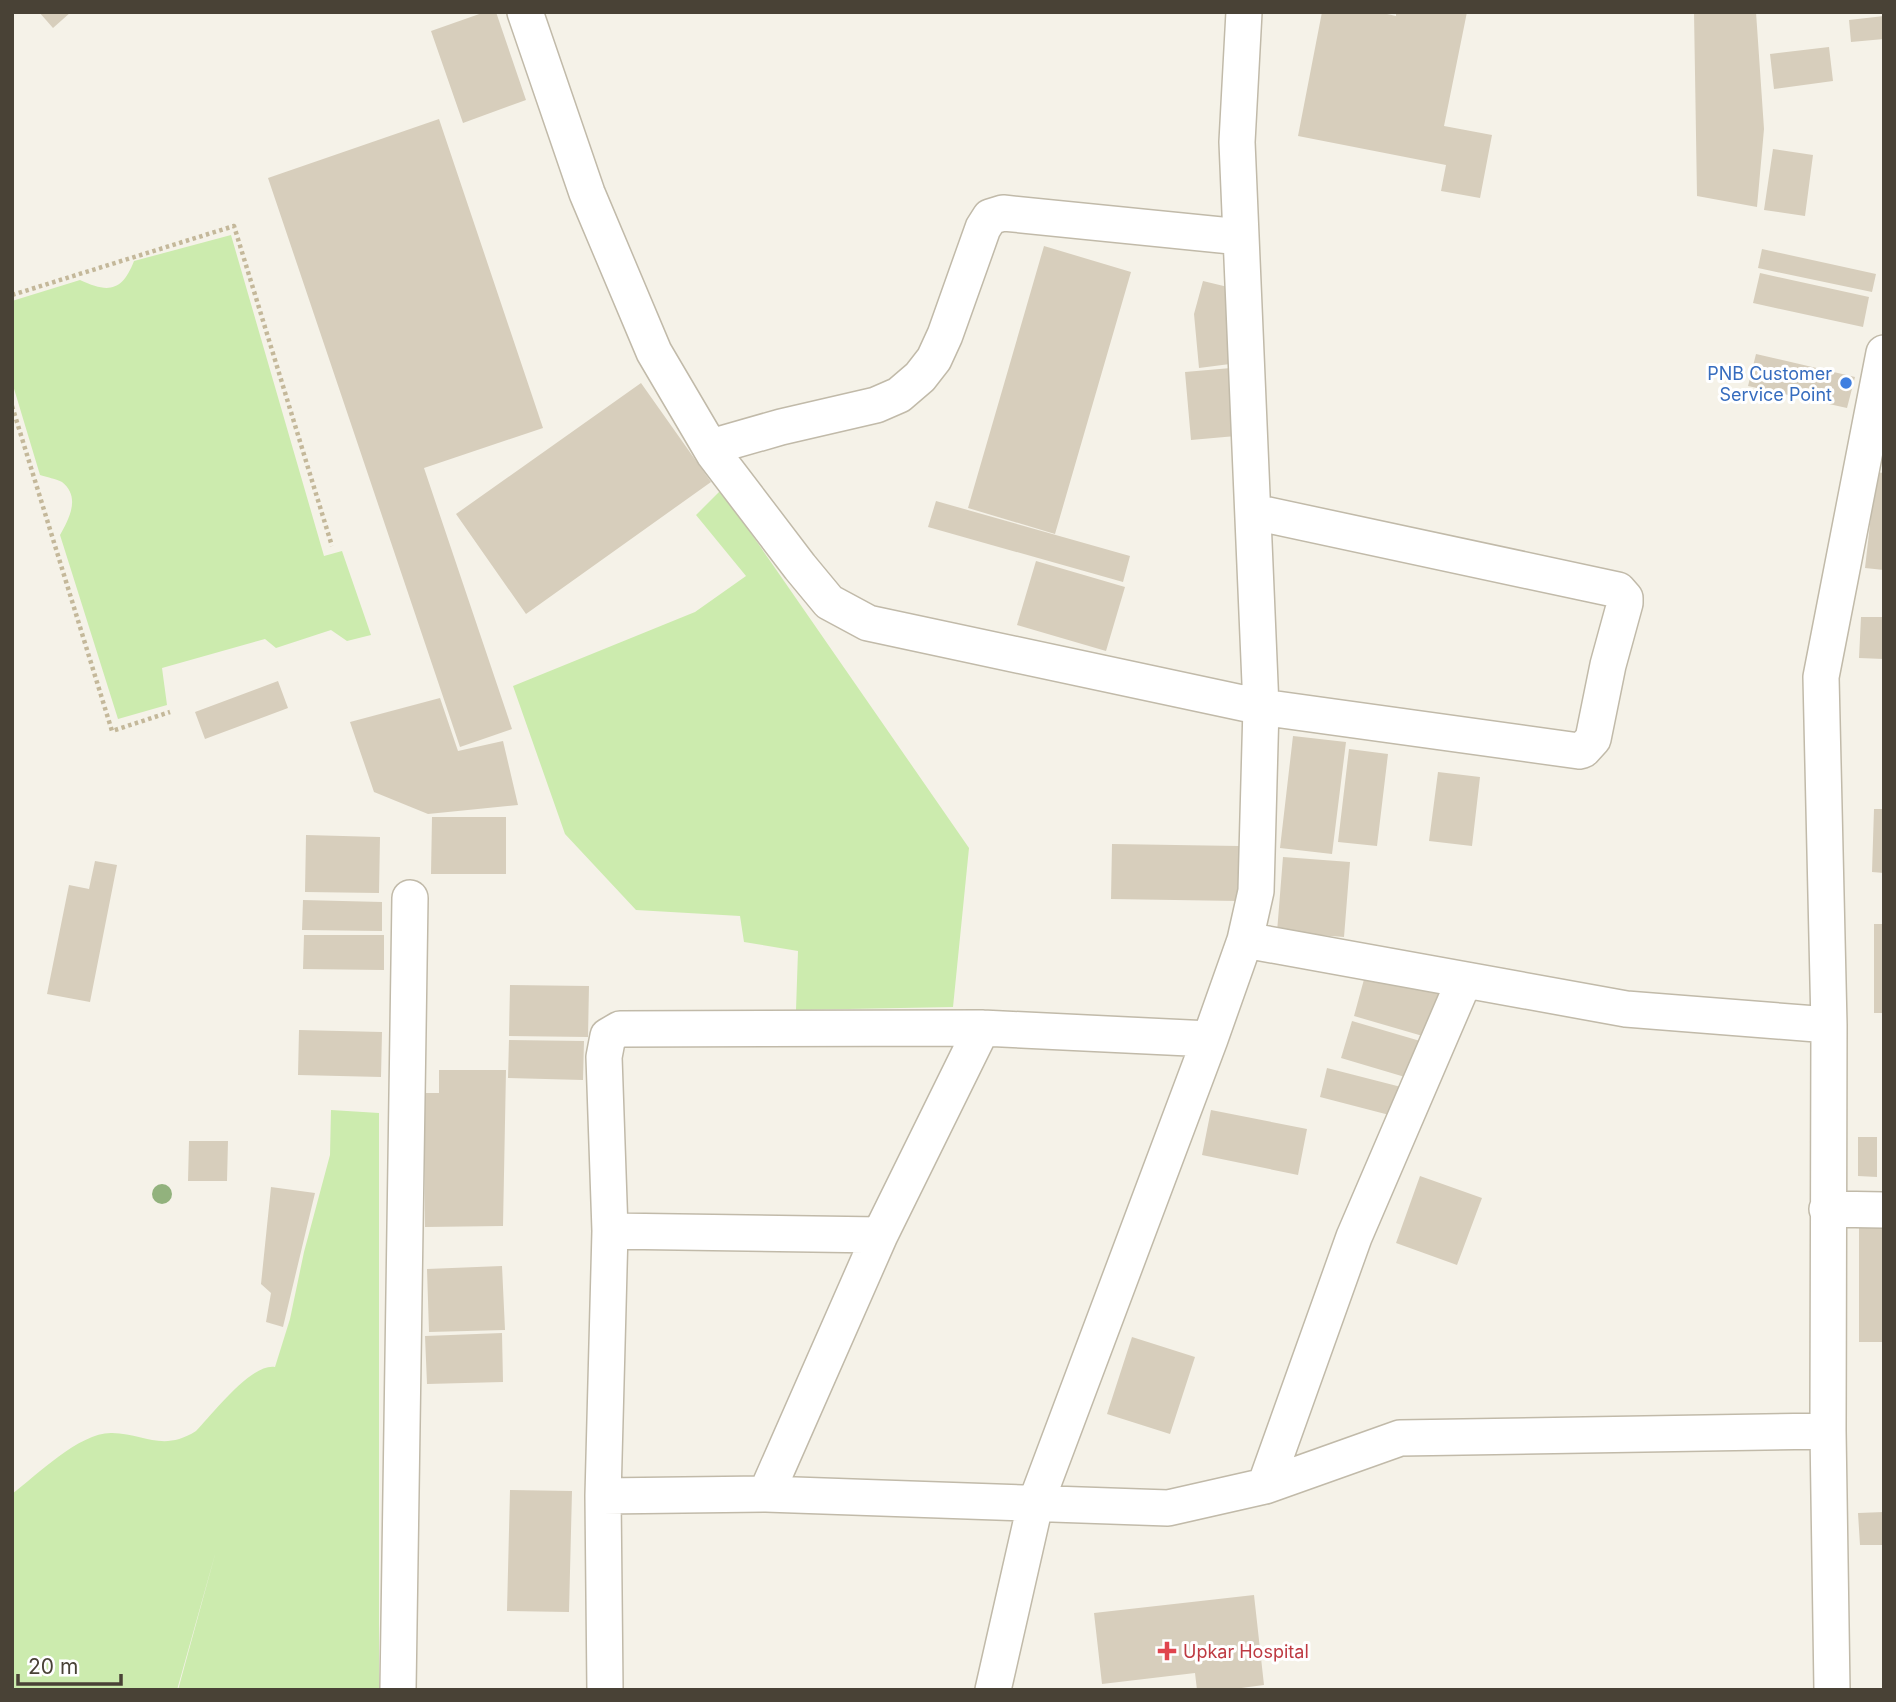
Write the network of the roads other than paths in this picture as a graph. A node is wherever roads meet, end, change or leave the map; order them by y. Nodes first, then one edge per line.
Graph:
1 (525, 12) edge
2 (1244, 12) edge
3 (1241, 237) junction
4 (1884, 353) edge
5 (710, 447) junction
6 (1254, 512) junction
7 (1261, 707) junction
8 (410, 898) dead end
9 (1245, 940) junction
10 (1464, 981) junction
11 (1829, 1025) junction
12 (982, 1028) junction
13 (1210, 1040) junction
14 (1827, 1209) junction
15 (1884, 1210) edge
16 (610, 1231) junction
17 (880, 1235) junction
18 (1828, 1431) junction
19 (1265, 1486) junction
20 (766, 1494) junction
21 (603, 1496) junction
22 (1035, 1505) junction
23 (398, 1690) edge
24 (605, 1690) edge
25 (993, 1690) edge
26 (1832, 1690) edge

1 - 5 street
2 - 3 street
3 - 5 street
3 - 6 street
4 - 11 street
5 - 7 street
6 - 7 street
6 - 7 street
7 - 9 street
8 - 23 street
9 - 10 street
9 - 13 street
10 - 11 street
10 - 19 street
11 - 14 street
12 - 13 street
12 - 16 street
12 - 17 street
13 - 22 street
14 - 15 street
14 - 18 street
16 - 17 street
16 - 21 street
17 - 20 street
18 - 19 street
18 - 26 street
19 - 22 street
20 - 21 street
20 - 22 street
21 - 24 street
22 - 25 street

